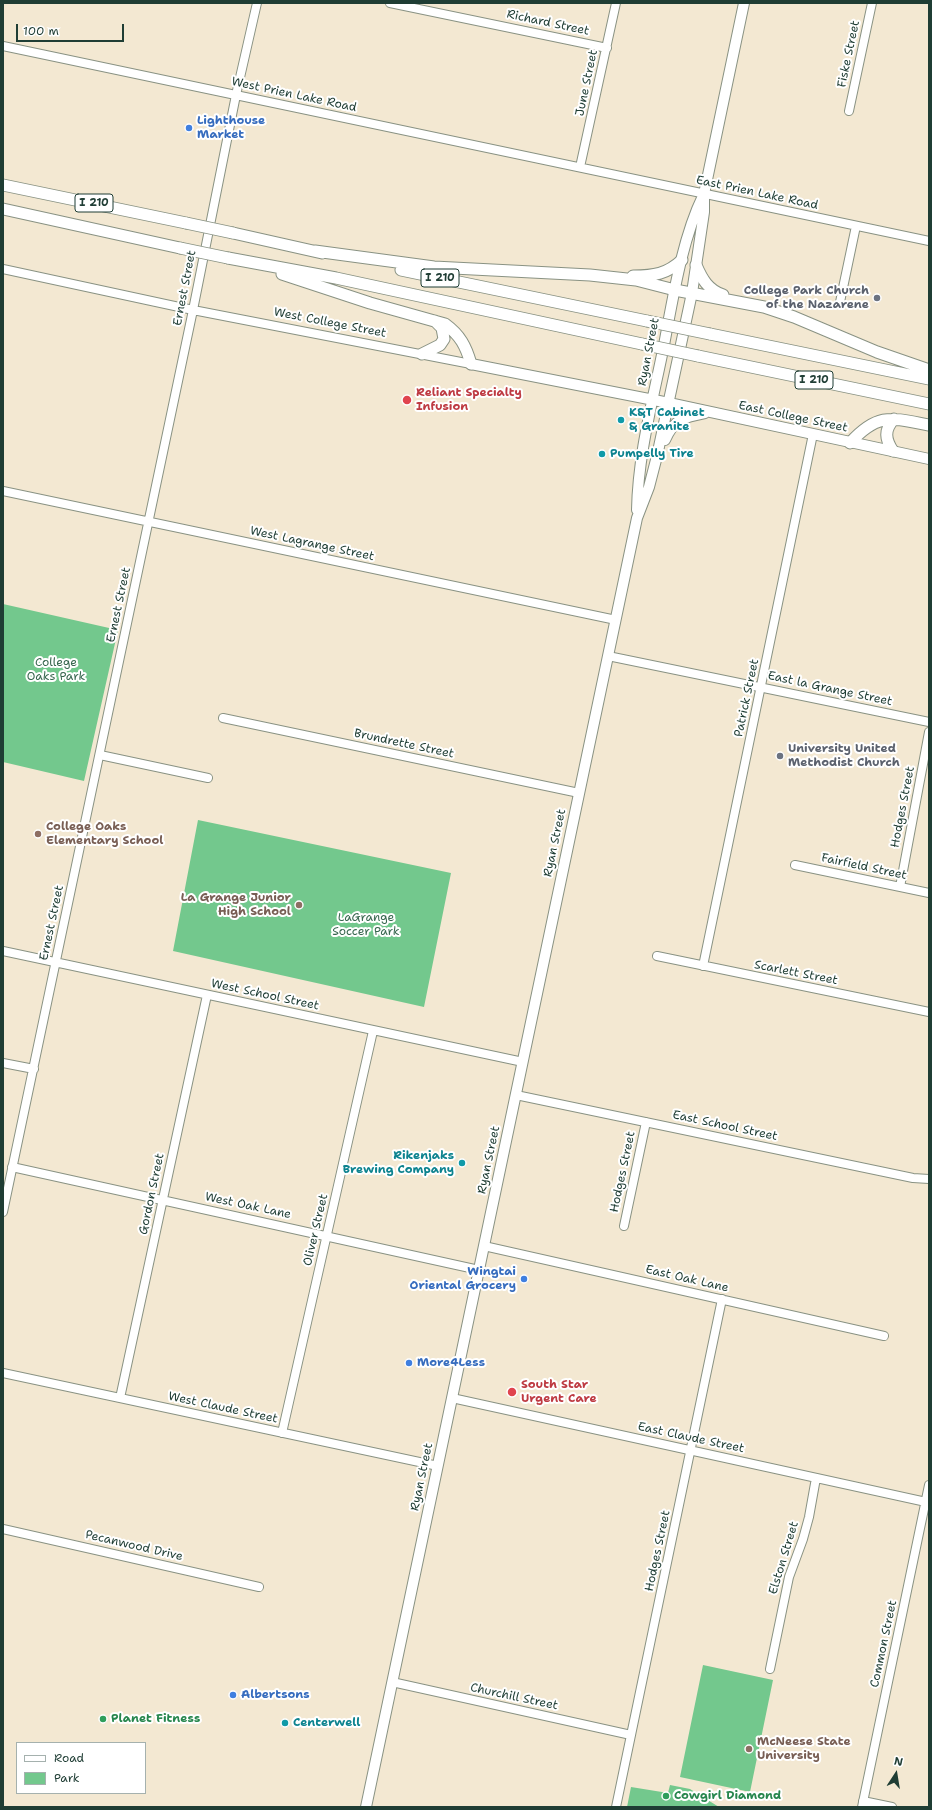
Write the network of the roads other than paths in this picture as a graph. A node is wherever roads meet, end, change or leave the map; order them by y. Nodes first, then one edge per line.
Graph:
1 (256, 3) edge
2 (390, 3) edge
3 (616, 3) edge
4 (744, 3) edge
5 (872, 3) edge
6 (3, 46) edge
7 (607, 48) junction
8 (236, 95) junction
9 (849, 111) dead end
10 (580, 167) junction
11 (3, 186) edge
12 (704, 194) junction
13 (3, 209) edge
14 (856, 226) junction
15 (929, 241) edge
16 (315, 251) junction
17 (682, 260) junction
18 (246, 262) junction
19 (696, 265) junction
20 (3, 270) edge
21 (607, 276) junction
22 (675, 290) junction
23 (692, 292) junction
24 (742, 302) junction
25 (840, 302) dead end
26 (193, 310) junction
27 (433, 320) junction
28 (422, 354) junction
29 (471, 364) junction
30 (929, 370) edge
31 (929, 379) edge
32 (652, 400) junction
33 (669, 403) junction
34 (929, 404) edge
35 (709, 412) junction
36 (894, 419) junction
37 (929, 425) edge
38 (813, 434) junction
39 (850, 442) junction
40 (892, 451) junction
41 (658, 456) junction
42 (929, 459) edge
43 (3, 492) edge
44 (637, 518) junction
45 (149, 522) junction
46 (616, 620) junction
47 (608, 656) junction
48 (761, 687) junction
49 (223, 718) dead end
50 (929, 722) edge
51 (929, 732) edge
52 (100, 755) junction
53 (208, 778) dead end
54 (579, 793) junction
55 (795, 865) dead end
56 (900, 887) junction
57 (929, 894) edge
58 (3, 951) edge
59 (658, 956) dead end
60 (56, 963) junction
61 (703, 966) junction
62 (207, 995) junction
63 (929, 1012) edge
64 (372, 1031) junction
65 (523, 1062) junction
66 (3, 1063) edge
67 (34, 1069) junction
68 (516, 1095) junction
69 (646, 1122) junction
70 (9, 1172) edge
71 (929, 1180) edge
72 (163, 1200) junction
73 (3, 1212) edge
74 (624, 1226) dead end
75 (328, 1235) junction
76 (484, 1246) junction
77 (479, 1270) junction
78 (722, 1299) junction
79 (884, 1336) dead end
80 (3, 1373) edge
81 (120, 1398) junction
82 (452, 1398) junction
83 (282, 1433) junction
84 (692, 1450) junction
85 (438, 1466) junction
86 (816, 1478) junction
87 (929, 1485) edge
88 (926, 1502) junction
89 (3, 1529) edge
90 (259, 1587) dead end
91 (770, 1669) dead end
92 (392, 1682) junction
93 (631, 1734) junction
94 (862, 1804) edge
95 (366, 1807) edge
96 (616, 1807) edge
97 (892, 1807) edge

1 - 8 street, Ernest Street
2 - 7 street, Richard Street
3 - 7 street, June Street
4 - 12 main road, Ryan Street
5 - 9 street, Fiske Street
6 - 8 street, West Prien Lake Road
7 - 10 street, June Street
8 - 10 street, West Prien Lake Road
8 - 26 street, Ernest Street
10 - 12 street, East Prien Lake Road
11 - 16 highway, I 210, bridge
12 - 14 street, East Prien Lake Road
12 - 17 main road, Ryan Street
12 - 19 main road, Ryan Street
13 - 18 highway, I 210, bridge
14 - 15 street, East Prien Lake Road
14 - 25 street
16 - 21 highway
16 - 31 highway, I 210, bridge
17 - 21 highway
17 - 22 main road, Ryan Street
18 - 27 highway
18 - 34 highway, I 210, bridge
19 - 23 main road, Ryan Street
19 - 24 highway
20 - 26 street, West College Street
21 - 22 highway
22 - 23 highway
22 - 32 main road, Ryan Street
23 - 24 highway
23 - 33 main road, Ryan Street
24 - 30 highway
26 - 28 street, West College Street
26 - 45 street, Ernest Street
27 - 28 highway
27 - 29 highway
28 - 29 street, West College Street
29 - 32 main road, West College Street
32 - 33 main road, East College Street
32 - 44 main road, Ryan Street
33 - 35 main road, East College Street
33 - 41 main road, Ryan Street
35 - 38 main road, East College Street
35 - 41 main road
36 - 37 highway
36 - 39 highway
36 - 40 highway
38 - 39 main road, East College Street
38 - 48 street, Patrick Street
39 - 40 main road, East College Street
40 - 42 main road, East College Street
41 - 44 main road, Ryan Street
43 - 45 street, West Lagrange Street
44 - 46 main road, Ryan Street
45 - 46 street, West Lagrange Street
45 - 52 street, Ernest Street
46 - 47 main road, Ryan Street
47 - 48 street, East la Grange Street
47 - 54 main road, Ryan Street
48 - 50 street, East la Grange Street
48 - 61 street, Patrick Street
49 - 54 street, Brundrette Street
51 - 56 street, Hodges Street
52 - 53 street
52 - 60 street, Ernest Street
54 - 65 main road, Ryan Street
55 - 56 street, Fairfield Street
56 - 57 street, Fairfield Street
58 - 60 street, West School Street
59 - 61 street, Scarlett Street
60 - 62 street, West School Street
60 - 67 street, Ernest Street
61 - 63 street, Scarlett Street
62 - 64 street, West School Street
62 - 72 street, Gordon Street
64 - 65 street, West School Street
64 - 75 street, Oliver Street
65 - 68 main road, Ryan Street
66 - 67 street
67 - 70 street, Ernest Street
68 - 69 street, East School Street
68 - 76 main road, Ryan Street
69 - 71 street, East School Street
69 - 74 street, Hodges Street
70 - 72 street, West Oak Lane
70 - 73 street, Ernest Street
72 - 75 street, West Oak Lane
72 - 81 street, Gordon Street
75 - 77 street, West Oak Lane
75 - 83 street, Oliver Street
76 - 77 main road, Ryan Street
76 - 78 street, East Oak Lane
77 - 82 main road, Ryan Street
78 - 79 street, East Oak Lane
78 - 84 street, Hodges Street
80 - 81 street, West Claude Street
81 - 83 street, West Claude Street
82 - 84 street, East Claude Street
82 - 85 main road, Ryan Street
83 - 85 street, West Claude Street
84 - 86 street, East Claude Street
84 - 93 street, Hodges Street
85 - 92 main road, Ryan Street
86 - 88 street, East Claude Street
86 - 91 street, Elston Street
87 - 88 street, Common Street
88 - 94 street, Common Street
89 - 90 street, Pecanwood Drive
92 - 93 street, Churchill Street
92 - 95 main road, Ryan Street
93 - 96 street, Hodges Street
94 - 97 street

